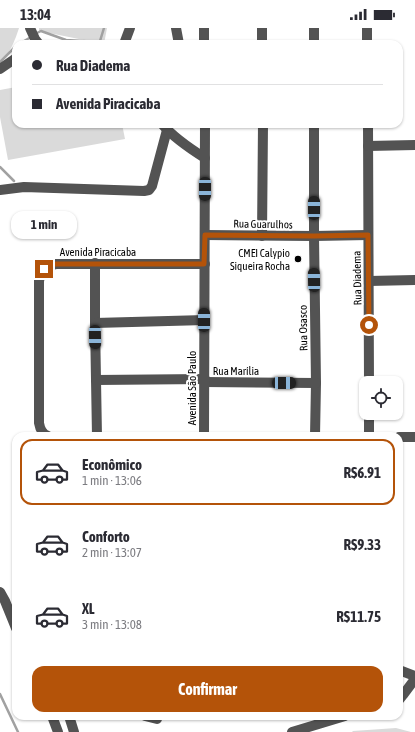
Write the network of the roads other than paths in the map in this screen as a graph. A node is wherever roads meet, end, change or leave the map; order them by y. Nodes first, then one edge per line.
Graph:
1 (30, 28) edge
2 (130, 28) edge
3 (176, 28) edge
4 (204, 28) edge
5 (262, 28) edge
6 (314, 28) edge
7 (367, 28) edge
8 (36, 40) edge
9 (126, 40) edge
10 (178, 40) edge
11 (204, 40) edge
12 (262, 40) edge
13 (314, 40) edge
14 (367, 40) edge
15 (12, 61) edge
16 (0, 69) edge
17 (164, 128) edge
18 (165, 128) edge
19 (205, 128) edge
20 (263, 128) edge
21 (314, 128) edge
22 (368, 128) edge
23 (415, 145) edge
24 (368, 146) junction
25 (205, 158) junction
26 (0, 190) edge
27 (205, 235) junction
28 (368, 235) junction
29 (262, 236) junction
30 (314, 236) junction
31 (95, 263) junction
32 (204, 264) junction
33 (415, 280) edge
34 (369, 281) junction
35 (204, 320) junction
36 (95, 323) junction
37 (369, 376) edge
38 (96, 380) junction
39 (204, 381) junction
40 (316, 383) junction
41 (369, 420) edge
42 (42, 432) edge
43 (97, 432) edge
44 (204, 432) edge
45 (314, 432) edge
46 (369, 432) edge
47 (403, 437) edge
48 (415, 437) edge
49 (0, 592) edge
50 (12, 618) edge
51 (403, 672) edge
52 (415, 677) edge
53 (403, 696) edge
54 (54, 720) edge
55 (70, 720) edge
56 (332, 720) edge
57 (58, 732) edge
58 (74, 732) edge
59 (292, 732) edge

1 - 8 street
2 - 9 street
3 - 10 street
4 - 11 street
5 - 12 street
6 - 13 street
7 - 14 street
15 - 16 street
17 - 26 street
18 - 25 street
19 - 25 street, Avenida São Paulo
20 - 29 street
21 - 30 street, Rua Osasco
22 - 24 street, Rua Diadema
23 - 24 street
24 - 28 street, Rua Diadema
25 - 27 street, Avenida São Paulo
27 - 29 street, Rua Guarulhos
27 - 32 street, Avenida São Paulo
28 - 30 street, Rua Guarulhos
28 - 34 street, Rua Diadema
29 - 30 street, Rua Guarulhos
30 - 40 street, Rua Osasco
31 - 32 street, Avenida Piracicaba
31 - 36 street
31 - 42 street, Avenida Piracicaba
32 - 35 street, Avenida São Paulo
33 - 34 street
34 - 37 street, Rua Diadema
35 - 36 street
35 - 39 street, Avenida São Paulo
36 - 38 street
38 - 39 street, Rua Marília
38 - 43 street
39 - 40 street, Rua Marília
39 - 44 street, Avenida São Paulo
40 - 45 street, Rua Osasco
41 - 46 street
47 - 48 street
49 - 50 street
51 - 52 street
52 - 53 street
54 - 57 street
55 - 58 street
56 - 59 street

